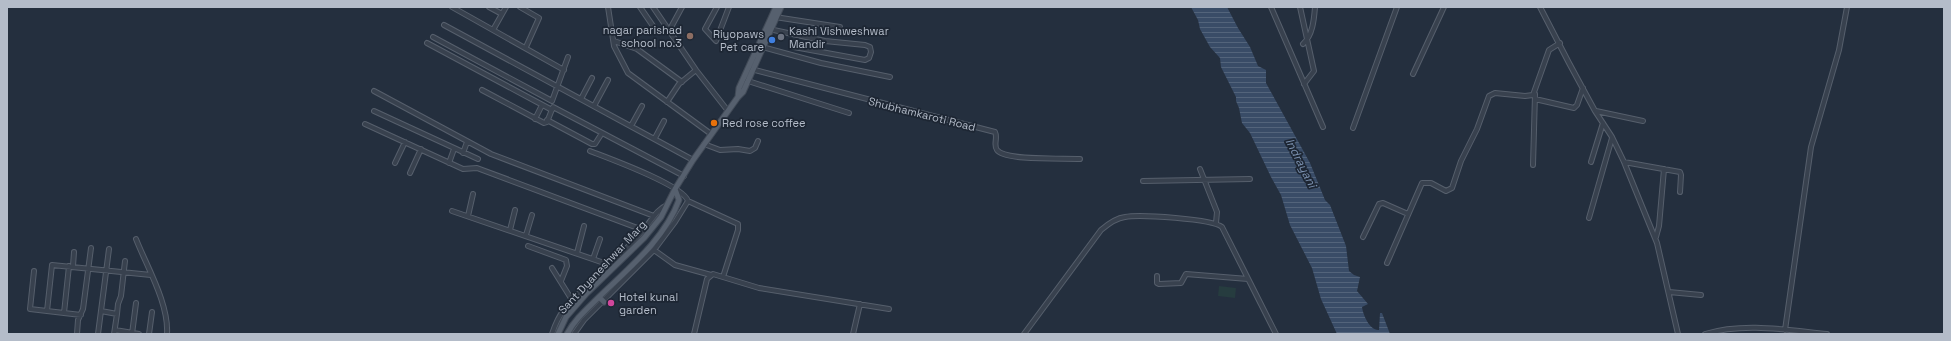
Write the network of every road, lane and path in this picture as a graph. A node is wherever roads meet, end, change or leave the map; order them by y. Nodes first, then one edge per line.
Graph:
1 (452, 7) edge
2 (488, 7) edge
3 (506, 7) edge
4 (520, 7) edge
5 (608, 7) edge
6 (640, 7) edge
7 (653, 7) edge
8 (682, 7) edge
9 (717, 7) edge
10 (729, 7) edge
11 (779, 7) edge
12 (1271, 7) edge
13 (1300, 7) edge
14 (1315, 7) edge
15 (1397, 7) edge
16 (1444, 7) edge
17 (1540, 7) edge
18 (1847, 7) edge
19 (502, 14) junction
20 (774, 17) junction
21 (444, 25) dead end
22 (653, 26) dead end
23 (840, 27) dead end
24 (769, 29) junction
25 (493, 30) junction
26 (669, 31) junction
27 (433, 37) dead end
28 (1308, 39) junction
29 (614, 41) junction
30 (1560, 42) junction
31 (427, 43) dead end
32 (1304, 44) dead end
33 (761, 47) junction
34 (794, 47) dead end
35 (526, 48) junction
36 (568, 57) dead end
37 (564, 70) junction
38 (696, 70) junction
39 (751, 70) junction
40 (1413, 74) dead end
41 (890, 77) dead end
42 (592, 78) dead end
43 (608, 80) dead end
44 (746, 80) junction
45 (682, 82) junction
46 (1304, 84) junction
47 (558, 87) junction
48 (1583, 88) junction
49 (482, 90) dead end
50 (374, 91) dead end
51 (1535, 94) junction
52 (581, 99) junction
53 (1534, 99) junction
54 (667, 102) junction
55 (542, 105) junction
56 (594, 106) junction
57 (642, 106) dead end
58 (552, 110) junction
59 (374, 111) dead end
60 (728, 111) junction
61 (1595, 111) junction
62 (850, 113) dead end
63 (535, 119) junction
64 (547, 120) junction
65 (664, 121) dead end
66 (1643, 121) dead end
67 (1603, 123) junction
68 (365, 124) dead end
69 (631, 126) junction
70 (1323, 127) dead end
71 (1353, 128) dead end
72 (602, 132) junction
73 (711, 134) junction
74 (655, 138) junction
75 (1612, 138) junction
76 (758, 141) dead end
77 (405, 142) junction
78 (467, 142) junction
79 (704, 144) junction
80 (421, 149) junction
81 (454, 149) junction
82 (590, 151) dead end
83 (463, 153) junction
84 (478, 159) dead end
85 (1080, 159) dead end
86 (693, 160) junction
87 (395, 162) dead end
88 (1591, 162) dead end
89 (1624, 162) junction
90 (449, 163) junction
91 (1533, 165) dead end
92 (1664, 169) junction
93 (1200, 170) dead end
94 (410, 173) dead end
95 (684, 176) junction
96 (1250, 179) dead end
97 (1143, 181) dead end
98 (1204, 181) junction
99 (675, 189) junction
100 (1680, 192) dead end
101 (473, 194) dead end
102 (688, 201) junction
103 (667, 205) junction
104 (515, 210) dead end
105 (452, 211) dead end
106 (1408, 214) junction
107 (532, 215) dead end
108 (468, 216) junction
109 (654, 216) junction
110 (1589, 218) dead end
111 (1216, 223) junction
112 (584, 226) dead end
113 (510, 230) junction
114 (643, 230) junction
115 (526, 235) junction
116 (1363, 236) dead end
117 (1655, 238) junction
118 (136, 239) dead end
119 (600, 239) dead end
120 (528, 246) dead end
121 (91, 248) dead end
122 (109, 250) dead end
123 (654, 250) junction
124 (74, 252) dead end
125 (577, 253) junction
126 (593, 259) junction
127 (125, 261) dead end
128 (1387, 263) dead end
129 (610, 265) junction
130 (71, 266) junction
131 (89, 268) junction
132 (552, 268) dead end
133 (106, 270) junction
134 (34, 271) dead end
135 (124, 272) junction
136 (151, 275) junction
137 (626, 275) junction
138 (710, 275) junction
139 (723, 276) junction
140 (1157, 276) dead end
141 (1248, 279) junction
142 (561, 281) junction
143 (1669, 292) junction
144 (1702, 295) dead end
145 (599, 297) junction
146 (572, 300) junction
147 (604, 302) junction
148 (136, 303) dead end
149 (860, 304) junction
150 (889, 309) dead end
151 (47, 311) junction
152 (101, 311) junction
153 (152, 312) dead end
154 (64, 313) junction
155 (81, 314) junction
156 (117, 314) junction
157 (1737, 328) junction
158 (1767, 328) junction
159 (1785, 330) junction
160 (115, 332) edge
161 (77, 334) edge
162 (98, 334) edge
163 (132, 334) edge
164 (139, 334) edge
165 (149, 334) edge
166 (167, 334) edge
167 (552, 334) edge
168 (558, 334) edge
169 (567, 334) edge
170 (574, 334) edge
171 (694, 334) edge
172 (853, 334) edge
173 (1024, 334) edge
174 (1276, 334) edge
175 (1678, 334) edge
176 (1705, 334) edge
177 (1737, 334) edge
178 (1766, 334) edge
179 (1827, 334) edge

1 - 25 street
2 - 19 street
3 - 19 street
4 - 35 street
5 - 29 street
6 - 22 street
7 - 26 street
8 - 26 street
9 - 10 street
11 - 20 main road
12 - 46 street
13 - 28 street
14 - 28 street
15 - 71 street
16 - 40 street
17 - 30 street
18 - 159 street
19 - 25 street
20 - 23 street
20 - 24 main road
21 - 47 street
24 - 33 main road
24 - 34 street
25 - 35 street
26 - 38 street
27 - 47 street
28 - 32 street
28 - 46 street
29 - 45 street
29 - 54 street
30 - 48 street
30 - 51 street
31 - 55 street
33 - 39 main road
33 - 41 street
35 - 37 street
36 - 37 street
37 - 47 street
38 - 45 street
38 - 60 street
39 - 44 main road
39 - 85 street, Shubhamkaroti Road
42 - 52 street
43 - 56 street
44 - 60 main road
44 - 62 street
45 - 54 street
46 - 70 street
47 - 52 street
48 - 53 street
48 - 61 street
49 - 63 street
50 - 78 street
51 - 53 street
51 - 106 street
52 - 56 street
53 - 91 street
54 - 73 street
55 - 58 street
55 - 63 street
56 - 69 street
57 - 69 street
58 - 64 street
58 - 72 street
59 - 81 street
60 - 73 main road
61 - 66 street
61 - 67 street
63 - 64 street
64 - 72 street
65 - 74 street
67 - 75 street
67 - 88 street
68 - 77 street
69 - 74 street
72 - 95 street
73 - 79 main road
74 - 86 street
75 - 89 street
75 - 110 street
76 - 79 street
77 - 80 street
77 - 87 street
78 - 83 street
78 - 109 street
79 - 86 main road
80 - 90 street
80 - 94 street
81 - 83 street
81 - 90 street
82 - 99 street
83 - 84 street
86 - 95 main road
89 - 92 street
89 - 117 street
90 - 114 street
92 - 100 street
92 - 117 street
93 - 98 street
95 - 99 main road
96 - 98 street
97 - 98 street
98 - 111 street
99 - 102 street
99 - 103 main road, Sant Dyaneshwar Marg
99 - 137 main road, Sant Dyaneshwar Marg
101 - 108 street
102 - 123 street
102 - 139 street
103 - 109 street
103 - 168 main road, Sant Dyaneshwar Marg
104 - 113 street
105 - 108 street
106 - 116 street
106 - 128 street
107 - 115 street
108 - 113 street
109 - 114 street
111 - 141 street
111 - 173 street
112 - 125 street
113 - 115 street
114 - 129 street
115 - 125 street
117 - 143 street
118 - 136 street
119 - 126 street
120 - 142 street
121 - 131 street
122 - 133 street
123 - 137 street
123 - 138 street
124 - 130 street
125 - 126 street
126 - 129 street
127 - 135 street
129 - 146 street
130 - 131 street
130 - 151 street
130 - 154 street
131 - 133 street
131 - 155 street
132 - 142 street
133 - 135 street
133 - 152 street
134 - 151 street
135 - 136 street
135 - 156 street
136 - 166 street
137 - 145 main road, Sant Dyaneshwar Marg
137 - 147 street
138 - 139 street
138 - 171 street
139 - 149 street
140 - 141 street
141 - 174 street
142 - 146 street
143 - 144 street
143 - 175 street
145 - 147 main road
145 - 169 main road, Sant Dyaneshwar Marg
146 - 167 street
147 - 170 street
148 - 163 street
149 - 150 street
149 - 172 street
151 - 154 street
152 - 156 street
152 - 162 street
153 - 165 street
154 - 155 street
155 - 161 street
156 - 160 street
157 - 158 street
157 - 176 street
157 - 177 street
158 - 159 street
158 - 178 street
159 - 179 street
160 - 163 street
163 - 164 street

